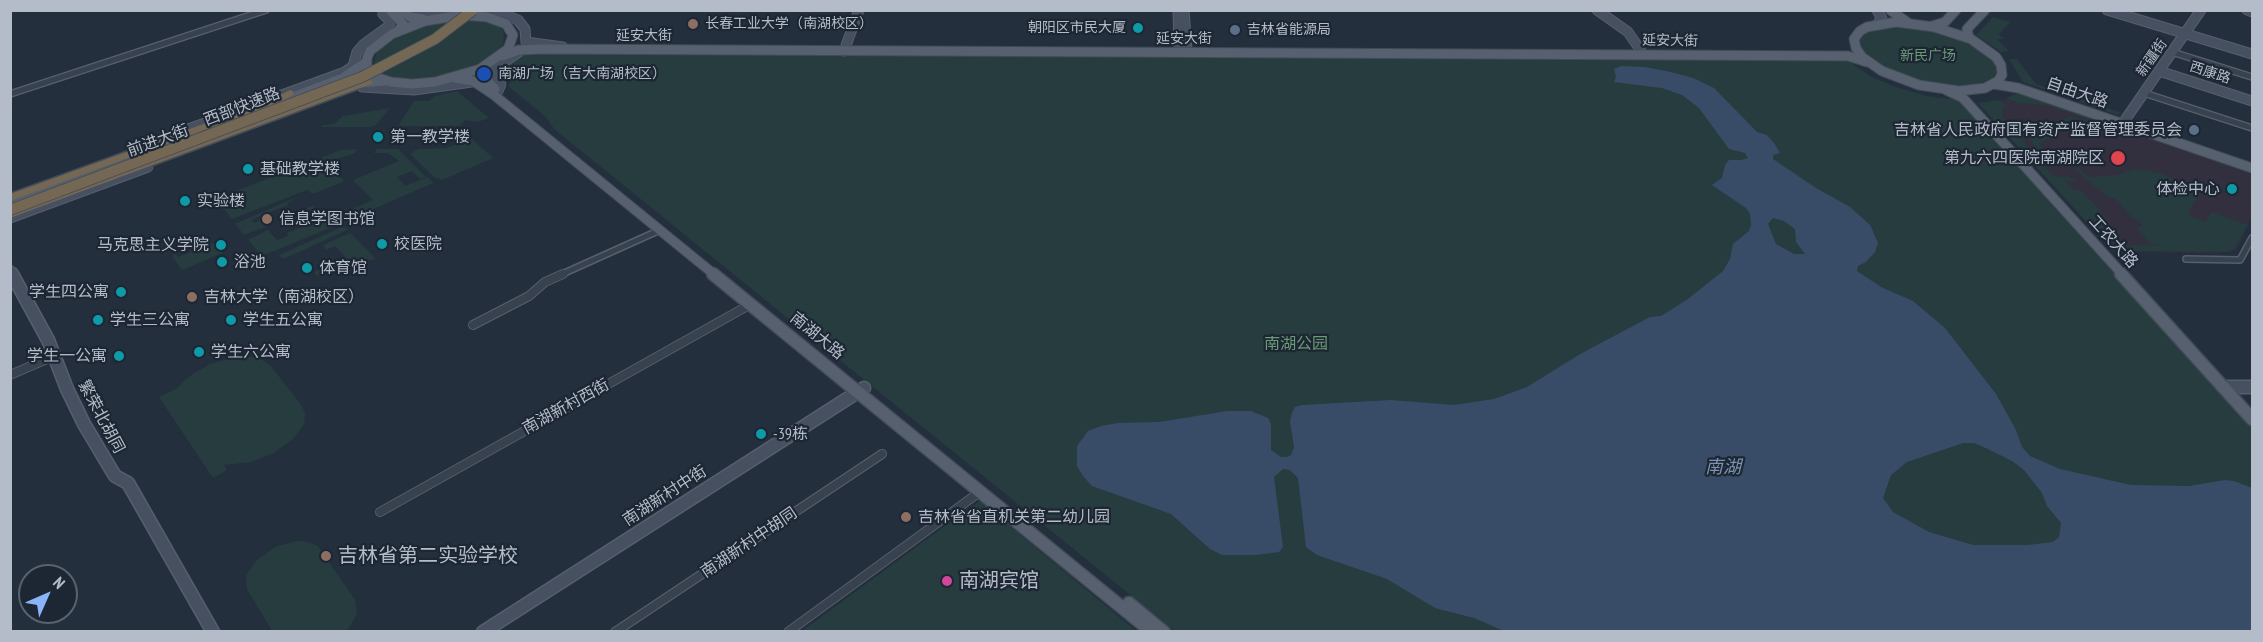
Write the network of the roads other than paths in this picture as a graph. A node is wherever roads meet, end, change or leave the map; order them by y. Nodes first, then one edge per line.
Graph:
1 (266, 10) edge
2 (388, 10) edge
3 (401, 10) edge
4 (411, 10) edge
5 (454, 10) edge
6 (464, 10) edge
7 (473, 10) edge
8 (859, 10) edge
9 (1178, 10) edge
10 (1184, 10) edge
11 (1597, 10) edge
12 (1877, 10) edge
13 (1884, 10) edge
14 (1890, 10) edge
15 (1898, 10) edge
16 (1956, 10) edge
17 (1985, 10) edge
18 (2107, 10) edge
19 (2201, 10) edge
20 (2247, 10) edge
21 (2253, 12) edge
22 (487, 13) edge
23 (436, 18) junction
24 (1881, 23) junction
25 (1910, 23) junction
26 (1921, 24) junction
27 (1931, 26) junction
28 (398, 31) junction
29 (2185, 34) junction
30 (1969, 38) junction
31 (513, 40) junction
32 (562, 46) junction
33 (1856, 48) junction
34 (531, 49) junction
35 (844, 50) junction
36 (1182, 51) junction
37 (2172, 52) junction
38 (1642, 53) junction
39 (2253, 54) edge
40 (502, 56) junction
41 (366, 60) junction
42 (1867, 62) junction
43 (483, 68) junction
44 (2159, 71) junction
45 (342, 74) junction
46 (2002, 75) junction
47 (2253, 77) edge
48 (455, 78) junction
49 (385, 81) junction
50 (477, 83) junction
51 (1994, 84) junction
52 (364, 85) junction
53 (1946, 90) junction
54 (1970, 90) junction
55 (498, 91) junction
56 (2144, 93) junction
57 (10, 94) edge
58 (291, 95) junction
59 (2253, 101) edge
60 (2125, 120) junction
61 (2253, 128) edge
62 (2253, 164) edge
63 (2253, 168) edge
64 (10, 200) edge
65 (10, 213) edge
66 (660, 230) junction
67 (2253, 238) edge
68 (2186, 259) dead end
69 (10, 270) edge
70 (752, 304) junction
71 (473, 325) dead end
72 (54, 356) junction
73 (10, 375) edge
74 (2227, 387) junction
75 (2253, 387) edge
76 (861, 390) junction
77 (2253, 412) edge
78 (2253, 419) edge
79 (882, 454) dead end
80 (981, 491) junction
81 (380, 512) dead end
82 (213, 632) edge
83 (483, 632) edge
84 (615, 632) edge
85 (788, 632) edge
86 (1152, 632) edge
87 (1164, 632) edge

1 - 57 street
2 - 28 main road
2 - 45 street
3 - 23 main road
4 - 5 street
5 - 23 street
6 - 64 highway, 西部快速路, bridge
7 - 65 highway, 西部快速路, bridge
8 - 35 street
9 - 36 street
10 - 36 street
11 - 38 street
12 - 24 street
13 - 24 main road
14 - 25 main road
15 - 26 street
16 - 27 main road
17 - 30 main road
18 - 29 street
19 - 29 street, 新疆街
20 - 21 street
22 - 23 main road
22 - 31 main road
22 - 32 street
23 - 28 main road
24 - 25 main road
24 - 33 main road
25 - 26 main road
26 - 27 main road
27 - 30 main road
28 - 41 main road
29 - 37 street, 新疆街
29 - 39 street
30 - 46 main road
31 - 32 main road, 延安大街
31 - 40 main road
32 - 35 main road, 延安大街
33 - 38 main road, 延安大街
33 - 42 main road
34 - 35 main road, 延安大街
34 - 40 main road, 延安大街
34 - 55 street
35 - 36 main road, 延安大街
36 - 38 main road, 延安大街
37 - 44 street, 新疆街
37 - 47 street
38 - 42 main road, 延安大街
40 - 43 main road
41 - 45 main road
41 - 49 main road
41 - 58 main road, 前进大街
42 - 53 main road
43 - 48 main road
43 - 55 main road, 南湖大路
44 - 56 street, 新疆街
44 - 59 street, 西康路
45 - 58 street, 前进大街
46 - 51 main road
46 - 60 main road, 自由大路
48 - 49 main road, 前进大街
48 - 50 main road, 南湖大路
49 - 52 main road, 前进大街
50 - 52 street
50 - 66 main road, 南湖大路
51 - 54 main road
51 - 63 main road, 自由大路
52 - 65 street, 前进大街
52 - 65 highway
53 - 54 main road
53 - 74 main road, 工农大路
54 - 74 main road, 工农大路
55 - 76 main road, 南湖大路
56 - 60 street, 新疆街
56 - 61 street
58 - 64 main road, 前进大街
58 - 64 highway
60 - 62 main road, 自由大路
66 - 70 main road, 南湖大路
66 - 71 street
67 - 68 street
69 - 72 street, 繁荣北胡同
70 - 76 main road, 南湖大路
70 - 81 street, 南湖新村西街
72 - 73 street
72 - 82 street, 繁荣北胡同
74 - 75 street
74 - 77 main road, 工农大路
74 - 78 main road, 工农大路
76 - 80 main road, 南湖大路
76 - 83 street, 南湖新村中街
76 - 87 main road, 南湖大路
79 - 84 street, 南湖新村中胡同
80 - 85 street
80 - 86 main road, 南湖大路

